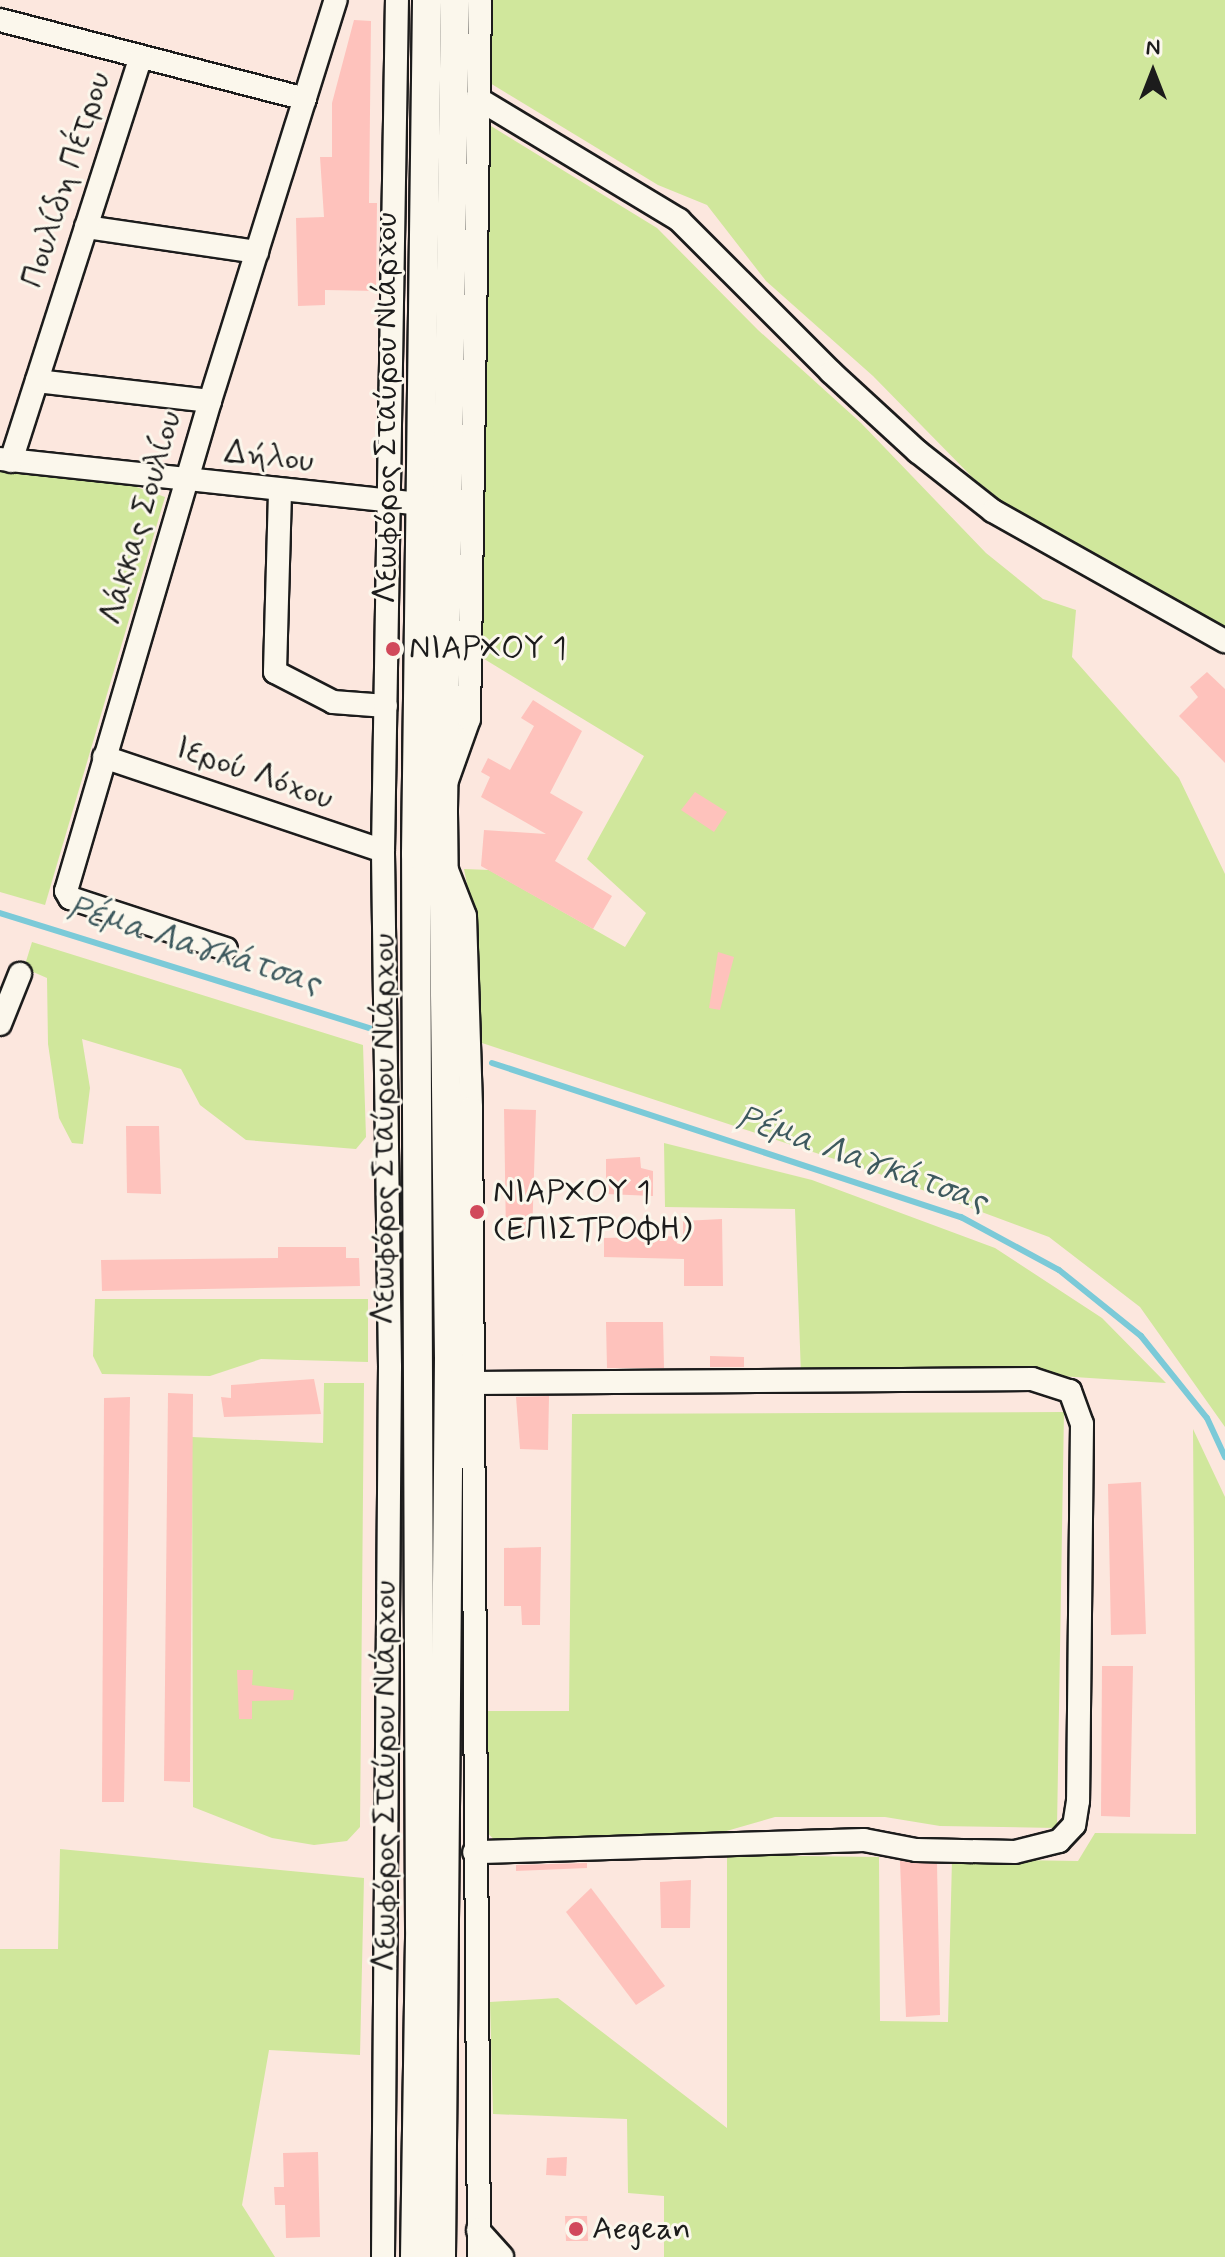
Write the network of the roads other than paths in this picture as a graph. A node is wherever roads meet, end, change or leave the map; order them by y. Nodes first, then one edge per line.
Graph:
1 (336, 0) edge
2 (397, 0) edge
3 (427, 0) edge
4 (455, 0) edge
5 (480, 0) edge
6 (0, 20) edge
7 (141, 57) junction
8 (477, 98) junction
9 (305, 99) junction
10 (86, 227) junction
11 (257, 252) junction
12 (37, 381) junction
13 (210, 401) junction
14 (6, 460) edge
15 (185, 482) junction
16 (280, 492) junction
17 (388, 501) junction
18 (423, 504) junction
19 (1225, 641) edge
20 (386, 706) junction
21 (104, 757) junction
22 (444, 789) junction
23 (383, 851) junction
24 (443, 858) junction
25 (226, 949) dead end
26 (20, 974) dead end
27 (0, 1024) edge
28 (472, 1383) junction
29 (474, 1852) junction
30 (478, 2230) junction
31 (383, 2257) edge
32 (415, 2257) edge
33 (441, 2257) edge
34 (479, 2257) edge
35 (502, 2257) edge

1 - 9 street, Λάκκας Σουλίου
2 - 17 street
3 - 18 main road, Λεωφόρος Σταύρου Νιάρχου
4 - 22 main road, Λεωφόρος Σταύρου Νιάρχου
5 - 8 street
6 - 7 street
7 - 9 street
7 - 10 street, Πουλίδη Πέτρου
8 - 19 street
8 - 22 street
9 - 11 street, Λάκκας Σουλίου
10 - 11 street
10 - 12 street, Πουλίδη Πέτρου
11 - 13 street, Λάκκας Σουλίου
12 - 13 street
12 - 14 street, Πουλίδη Πέτρου
13 - 15 street, Λάκκας Σουλίου
14 - 15 street, Δήλου
15 - 16 street, Δήλου
15 - 21 street, Λάκκας Σουλίου
16 - 17 street, Δήλου
16 - 20 street
17 - 18 street, Δήλου
17 - 20 street
18 - 32 main road, Λεωφόρος Σταύρου Νιάρχου
20 - 23 street
21 - 23 street, Ιερού Λόχου
21 - 25 street, Λάκκας Σουλίου
22 - 24 main road, Λεωφόρος Σταύρου Νιάρχου
23 - 31 street
24 - 28 street
24 - 33 main road, Λεωφόρος Σταύρου Νιάρχου
26 - 27 street
28 - 29 street
28 - 29 street
29 - 30 street
30 - 34 street
30 - 35 street

